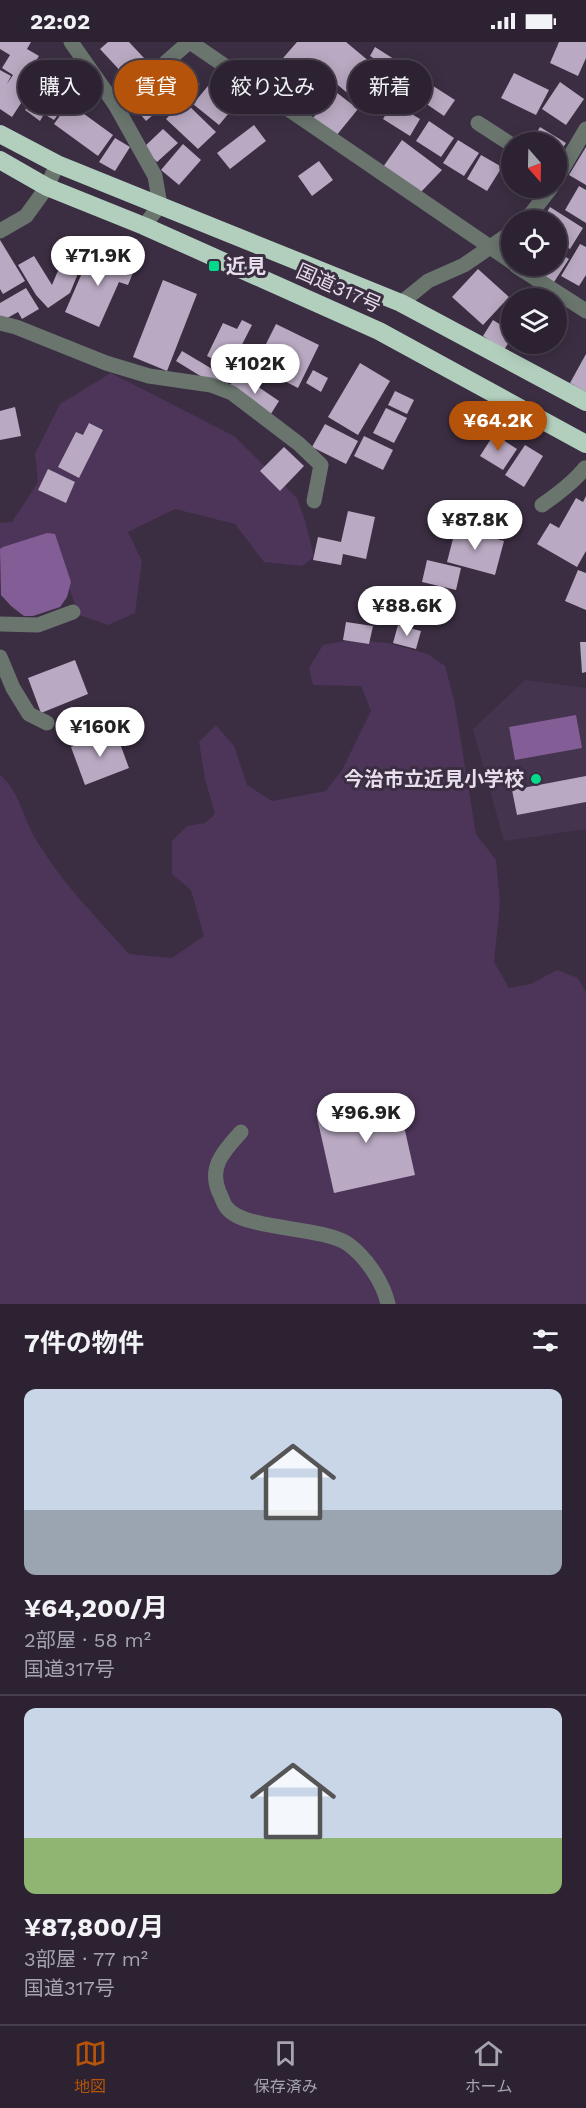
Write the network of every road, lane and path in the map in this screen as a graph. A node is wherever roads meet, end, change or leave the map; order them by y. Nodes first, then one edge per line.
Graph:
1 (71, 42) edge
2 (189, 42) edge
3 (168, 60) edge
4 (114, 103) edge
5 (120, 114) edge
6 (478, 123) dead end
7 (586, 129) edge
8 (0, 134) edge
9 (501, 138) edge
10 (0, 160) edge
11 (567, 161) edge
12 (57, 164) junction
13 (47, 187) junction
14 (160, 205) junction
15 (144, 226) junction
16 (0, 231) edge
17 (501, 240) edge
18 (489, 248) junction
19 (501, 255) edge
20 (532, 276) edge
21 (401, 303) junction
22 (586, 311) edge
23 (0, 323) edge
24 (586, 402) edge
25 (586, 444) edge
26 (586, 467) edge
27 (314, 501) dead end
28 (542, 505) dead end
29 (73, 612) dead end
30 (0, 624) edge
31 (0, 657) edge
32 (47, 723) dead end
33 (241, 1132) dead end
34 (388, 1304) edge

1 - 4 street
2 - 3 street
2 - 18 street
5 - 14 street
6 - 9 street
7 - 11 street
8 - 12 highway, 国道317号
10 - 13 highway, 国道317号
12 - 13 street
12 - 14 highway, 国道317号
13 - 15 highway, 国道317号
13 - 16 street
14 - 15 street
14 - 21 highway, 国道317号
15 - 25 highway, 国道317号
17 - 18 street
18 - 19 street
18 - 21 street
20 - 22 street
21 - 24 highway, 国道317号
23 - 27 street
26 - 28 street
29 - 30 street
31 - 32 street
33 - 34 street

